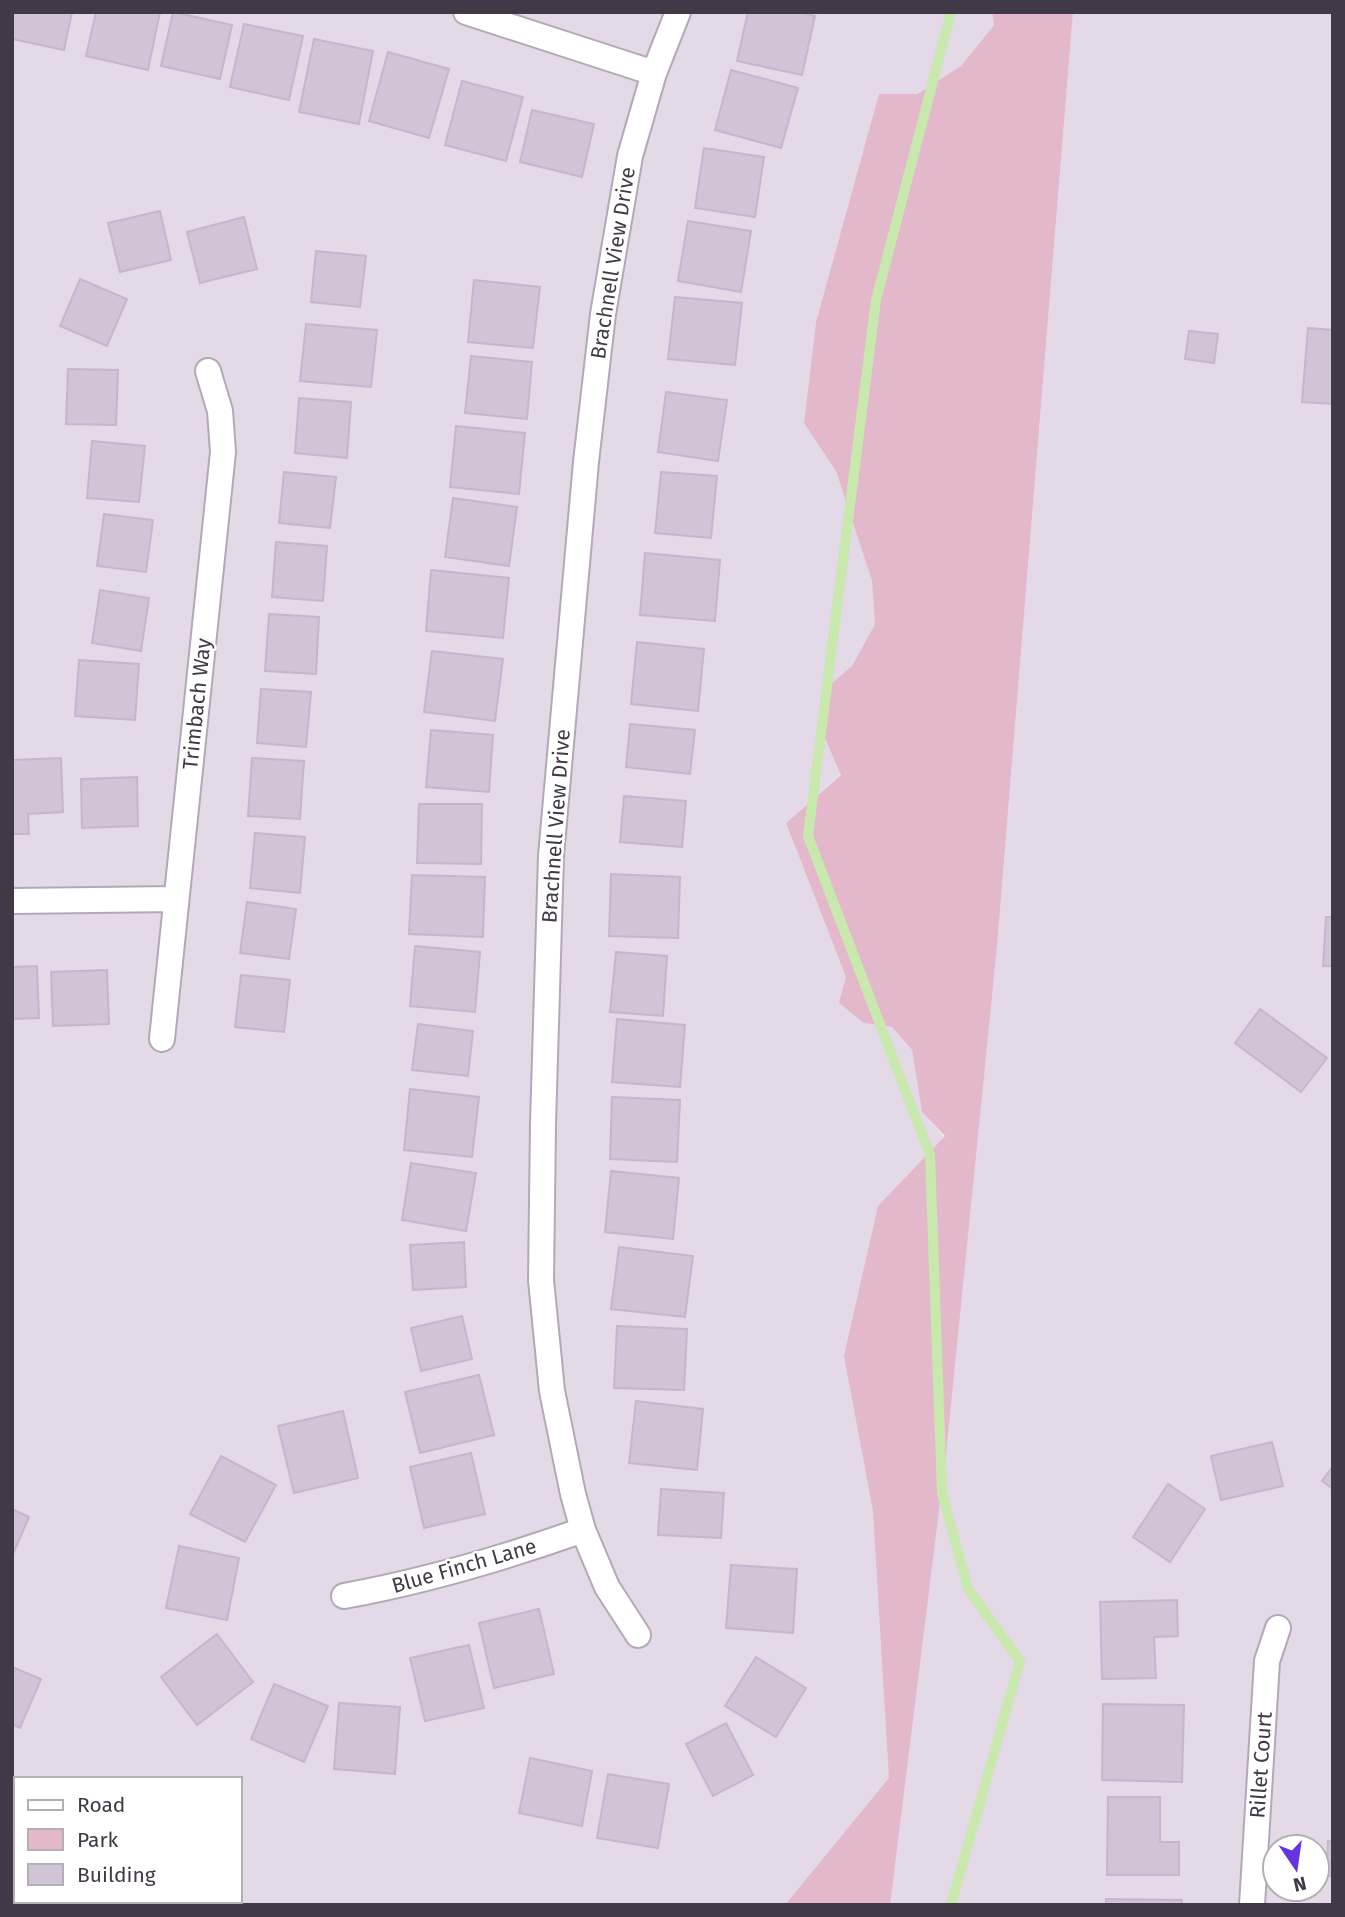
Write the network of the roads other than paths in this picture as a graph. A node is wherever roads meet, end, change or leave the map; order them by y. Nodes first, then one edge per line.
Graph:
1 (466, 12) edge
2 (677, 12) edge
3 (654, 73) junction
4 (208, 371) dead end
5 (177, 899) junction
6 (12, 901) edge
7 (162, 1039) dead end
8 (583, 1530) junction
9 (344, 1596) dead end
10 (1278, 1628) dead end
11 (638, 1634) dead end
12 (1252, 1905) edge

1 - 3 street
2 - 3 street, Brachnell View Drive
3 - 8 street, Brachnell View Drive
4 - 5 street, Trimbach Way
5 - 6 street
5 - 7 street, Trimbach Way
8 - 9 street, Blue Finch Lane
8 - 11 street, Brachnell View Drive
10 - 12 street, Rillet Court

